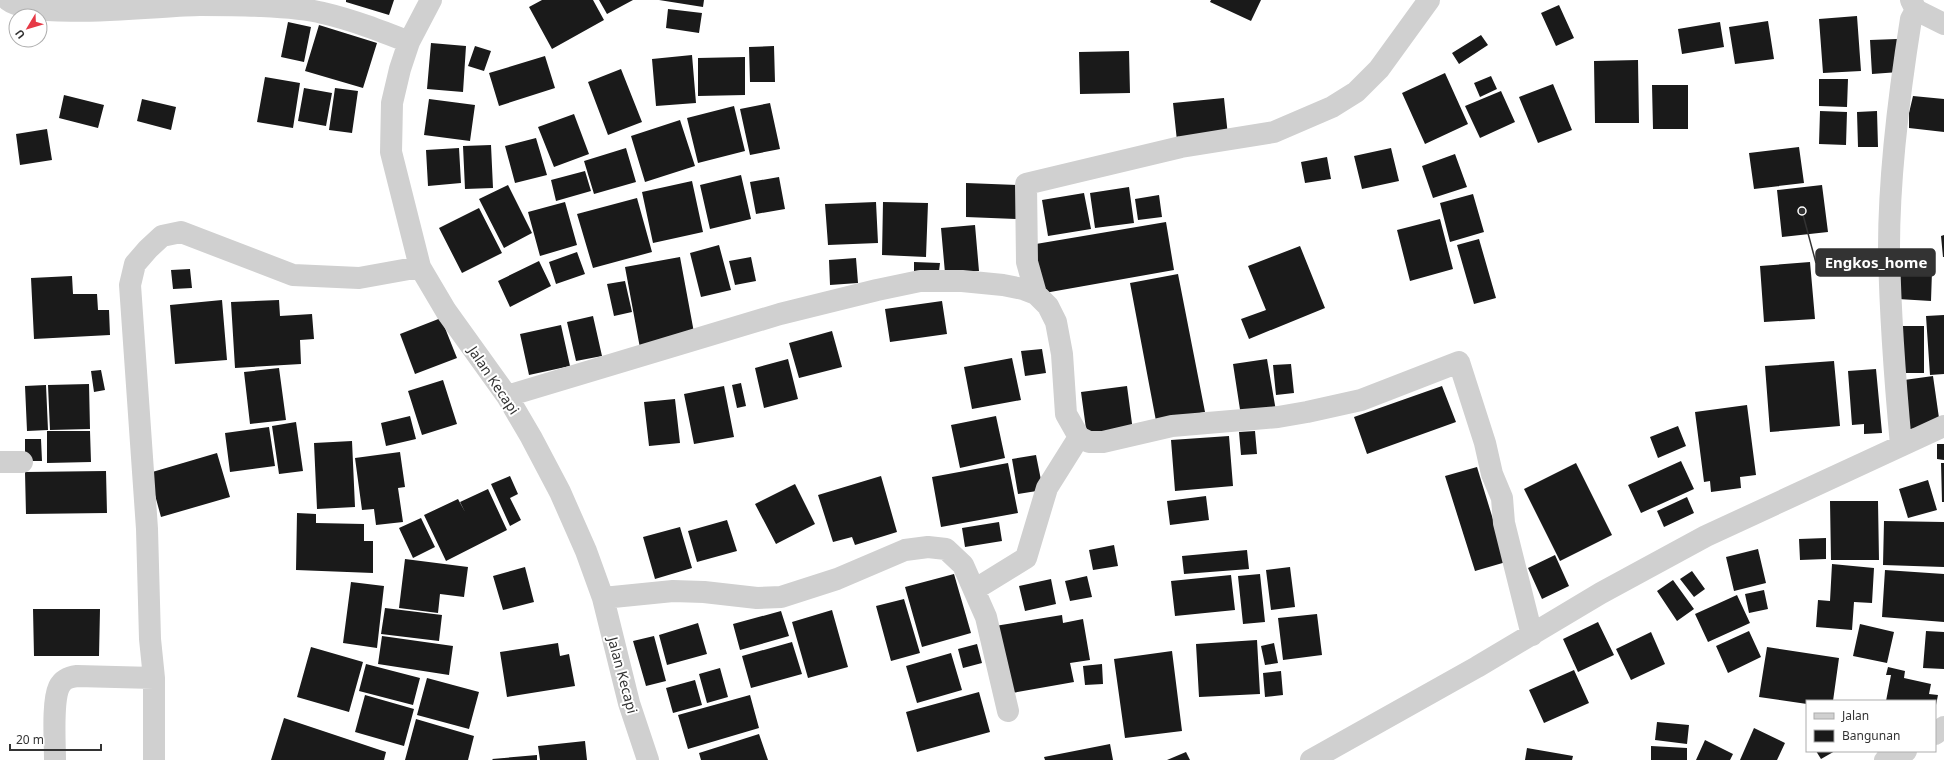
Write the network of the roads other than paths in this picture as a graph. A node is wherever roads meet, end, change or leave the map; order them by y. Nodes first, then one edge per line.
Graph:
1 (8, 0) edge
2 (431, 0) edge
3 (1429, 0) edge
4 (1914, 5) edge
5 (1944, 24) edge
6 (409, 42) junction
7 (420, 267) junction
8 (1036, 294) junction
9 (507, 396) junction
10 (1944, 426) edge
11 (1079, 437) junction
12 (1901, 445) junction
13 (0, 462) edge
14 (22, 462) dead end
15 (974, 590) junction
16 (603, 598) junction
17 (1532, 635) junction
18 (154, 678) junction
19 (1008, 711) dead end
20 (1904, 752) edge
21 (55, 760) edge
22 (154, 760) edge
23 (648, 760) edge
24 (1310, 760) edge
25 (1885, 760) edge

1 - 6 street
2 - 6 street, Jalan Kecapi
3 - 8 street
4 - 5 street
4 - 12 street
6 - 7 street, Jalan Kecapi
7 - 9 street, Jalan Kecapi
7 - 18 street
8 - 9 street
8 - 11 street
9 - 16 street, Jalan Kecapi
10 - 12 street
11 - 15 street
11 - 17 street
12 - 17 street
13 - 14 street
15 - 16 street
15 - 19 street
16 - 23 street, Jalan Kecapi
17 - 24 street
18 - 21 street
18 - 22 street
20 - 25 street

